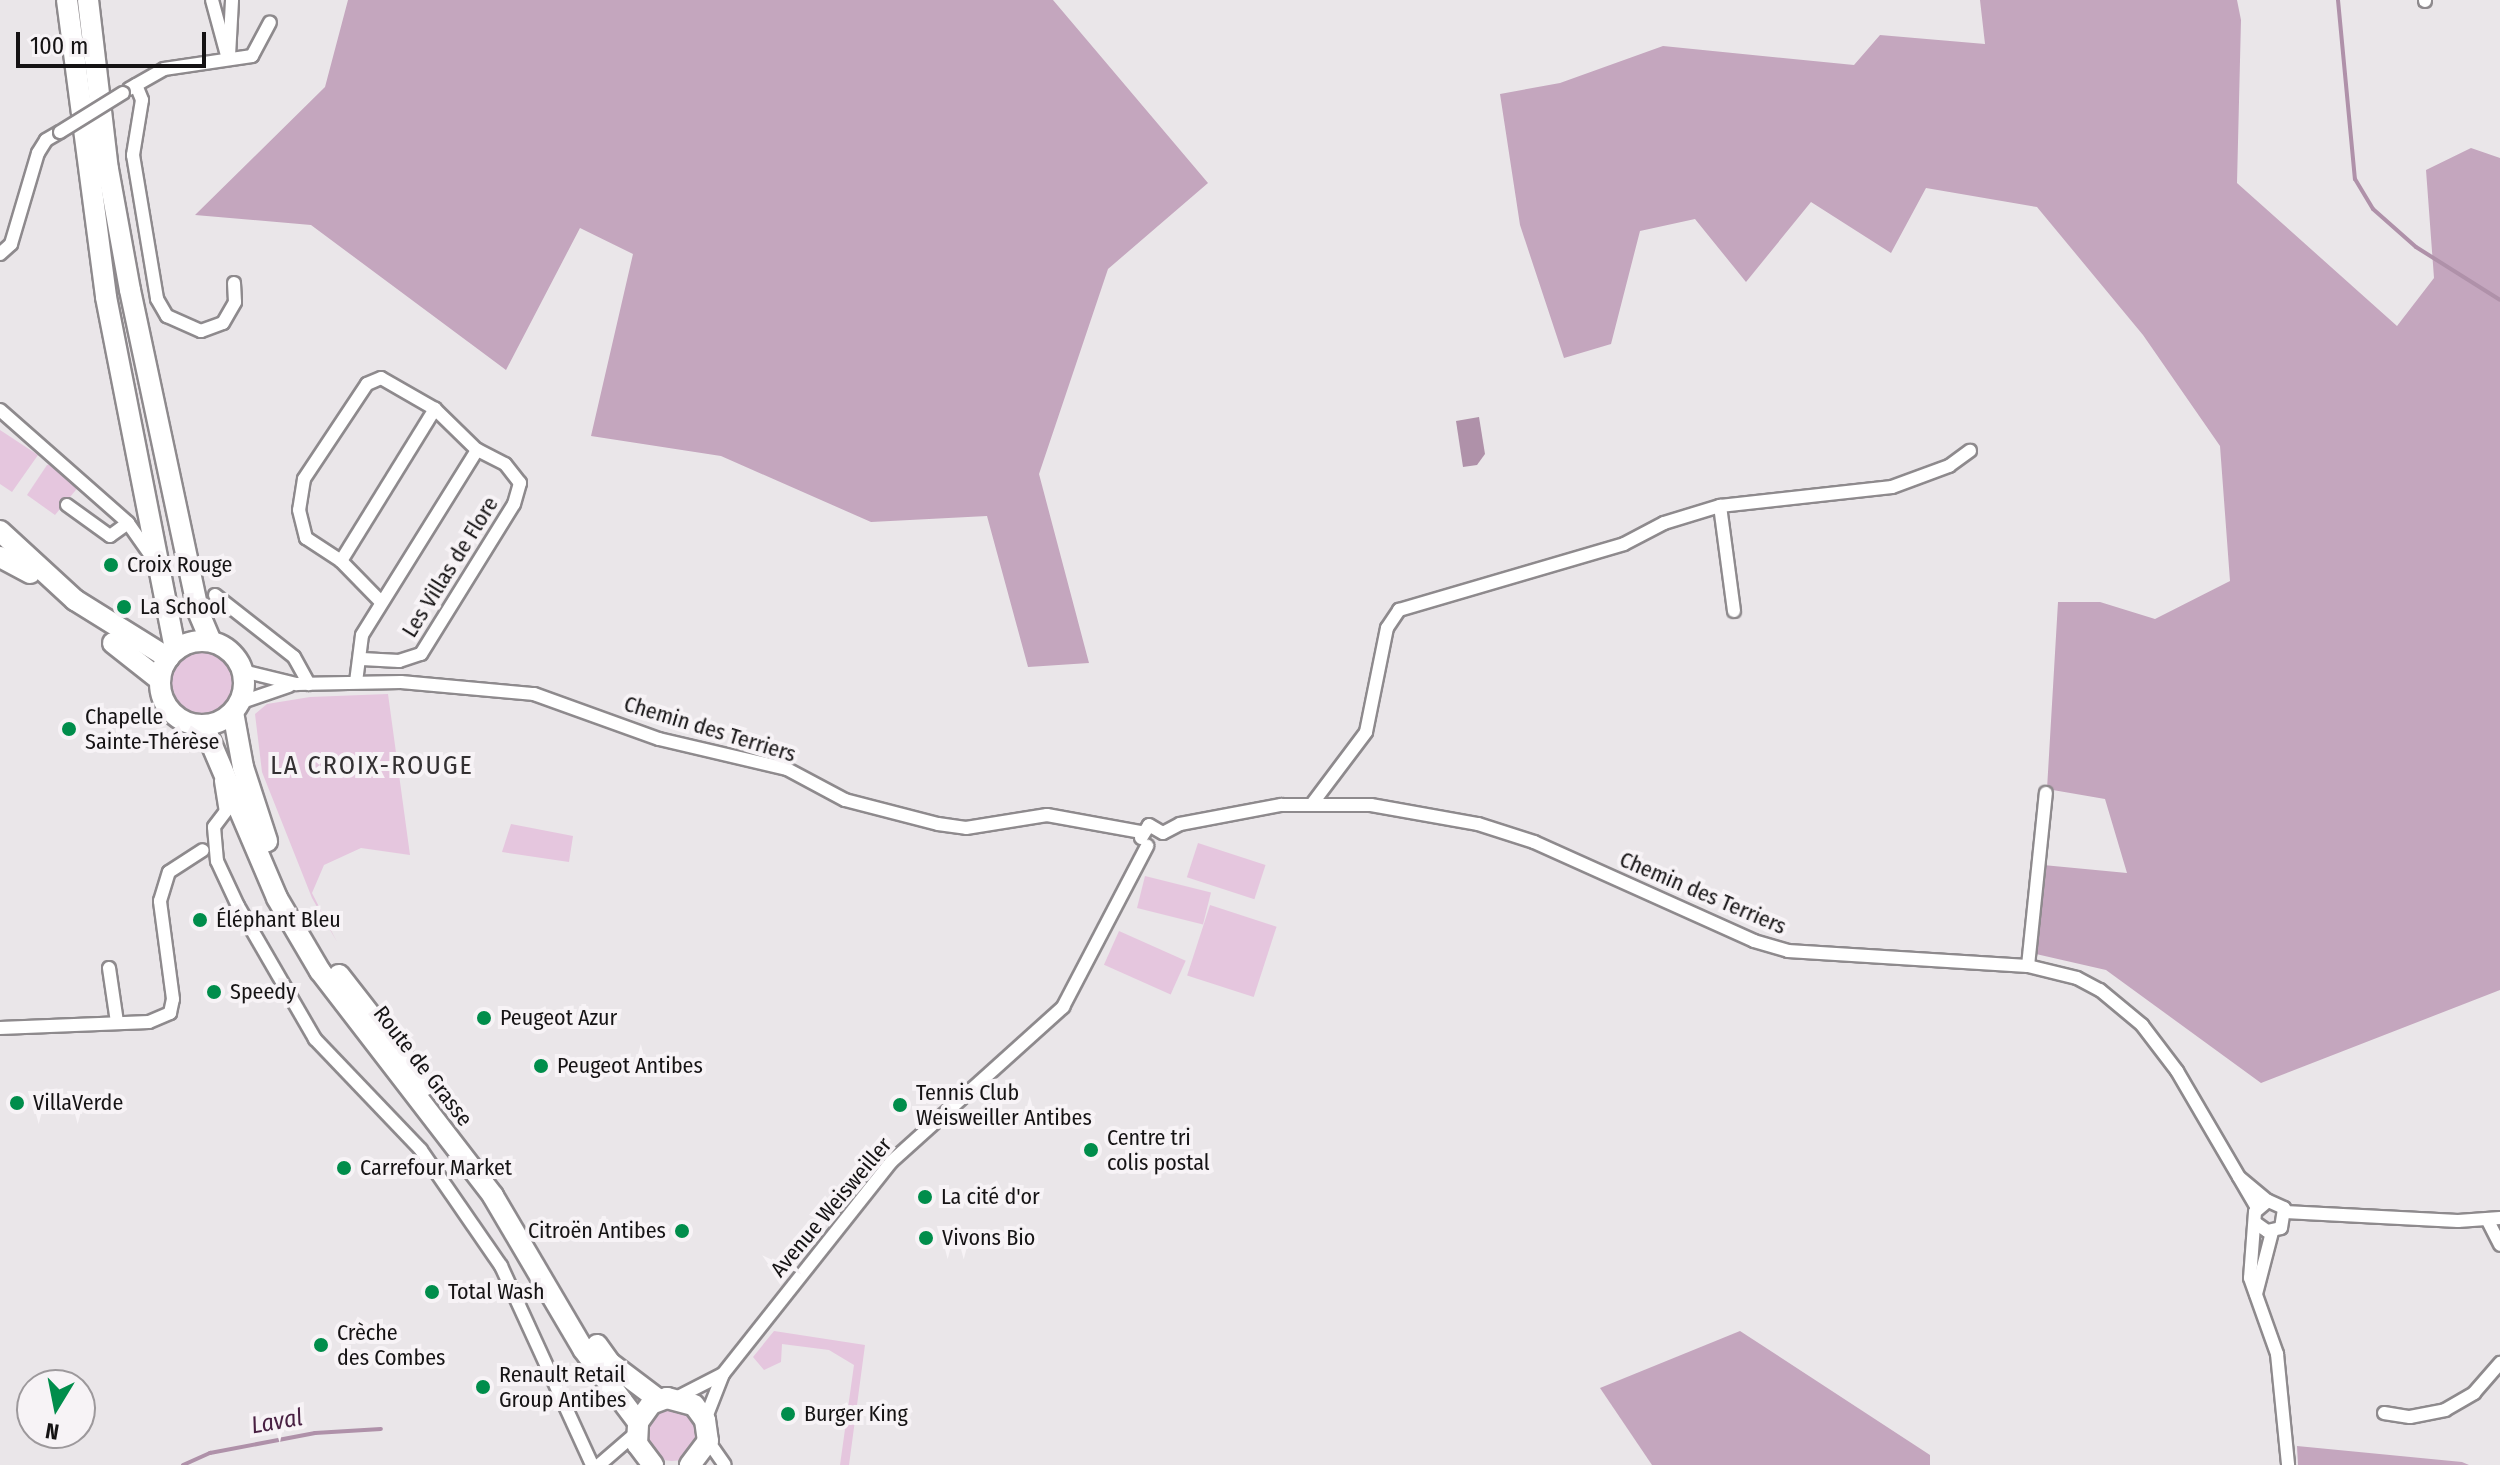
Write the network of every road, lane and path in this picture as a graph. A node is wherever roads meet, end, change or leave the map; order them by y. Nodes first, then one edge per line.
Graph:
1 (67, 0) edge
2 (88, 0) edge
3 (212, 0) edge
4 (232, 0) edge
5 (270, 22) dead end
6 (228, 59) junction
7 (136, 85) junction
8 (0, 254) edge
9 (234, 283) dead end
10 (435, 409) junction
11 (0, 410) edge
12 (477, 450) junction
13 (1970, 451) dead end
14 (67, 505) dead end
15 (1720, 506) junction
16 (128, 523) junction
17 (0, 531) edge
18 (0, 557) edge
19 (341, 561) junction
20 (160, 573) junction
21 (215, 595) dead end
22 (381, 602) junction
23 (1734, 611) dead end
24 (211, 641) junction
25 (171, 654) junction
26 (362, 659) junction
27 (243, 671) junction
28 (160, 680) junction
29 (356, 682) junction
30 (302, 684) junction
31 (236, 707) junction
32 (198, 725) junction
33 (222, 770) junction
34 (2046, 793) dead end
35 (1312, 804) junction
36 (214, 827) junction
37 (1141, 832) junction
38 (1163, 833) junction
39 (1147, 846) junction
40 (203, 850) junction
41 (217, 861) junction
42 (2028, 966) junction
43 (109, 968) dead end
44 (117, 1022) junction
45 (0, 1028) edge
46 (2263, 1204) junction
47 (2285, 1212) junction
48 (2493, 1219) edge
49 (2257, 1224) junction
50 (2272, 1232) junction
51 (2500, 1245) edge
52 (2255, 1297) junction
53 (2500, 1363) edge
54 (723, 1374) junction
55 (668, 1399) junction
56 (2384, 1413) dead end
57 (637, 1427) junction
58 (617, 1446) junction
59 (700, 1446) edge
60 (647, 1459) edge
61 (592, 1465) edge
62 (599, 1465) edge
63 (723, 1465) edge
64 (2288, 1465) edge

1 - 20 main road
2 - 24 main road
3 - 6 street
4 - 6 street
5 - 6 street
6 - 7 street
7 - 8 street, bridge
7 - 9 street
10 - 12 street, Les Villas de Flore
10 - 19 street
10 - 19 street, Les Villas de Flore
11 - 16 street
12 - 22 street, Les Villas de Flore
12 - 26 street, Les Villas de Flore
13 - 15 street
14 - 16 street
15 - 23 street
15 - 35 street
16 - 20 street
17 - 25 main road
18 - 28 main road
19 - 22 street, Les Villas de Flore
20 - 25 main road
21 - 30 street
22 - 26 street, Les Villas de Flore
24 - 25 main road
24 - 27 main road
25 - 28 main road
26 - 29 street
27 - 30 street, Chemin des Terriers
27 - 31 main road
28 - 32 main road
29 - 30 street, Chemin des Terriers
29 - 37 street, Chemin des Terriers
30 - 31 street, Chemin des Terriers
31 - 32 main road
31 - 55 main road, Route de Grasse
32 - 33 main road, Route de Grasse
33 - 36 street
33 - 57 main road, Route de Grasse
34 - 42 street
35 - 38 street, Chemin des Terriers
35 - 42 street, Chemin des Terriers
36 - 40 street
36 - 41 street
37 - 38 street, Chemin des Terriers
37 - 39 street
38 - 39 street
39 - 54 street, Avenue Weisweiller
40 - 41 street
40 - 44 street
41 - 61 street
42 - 46 street, Chemin des Terriers
43 - 44 street
44 - 45 street
46 - 47 street
46 - 49 street
47 - 48 street
47 - 50 street
48 - 51 street
49 - 50 street
49 - 52 street
50 - 52 street
52 - 64 street
53 - 56 street
54 - 55 street, Avenue Weisweiller
54 - 59 street, Avenue Weisweiller
55 - 57 main road
55 - 59 main road, Route de Grasse
57 - 58 street
57 - 60 main road
58 - 60 street
58 - 62 street
59 - 63 street
59 - 63 street

